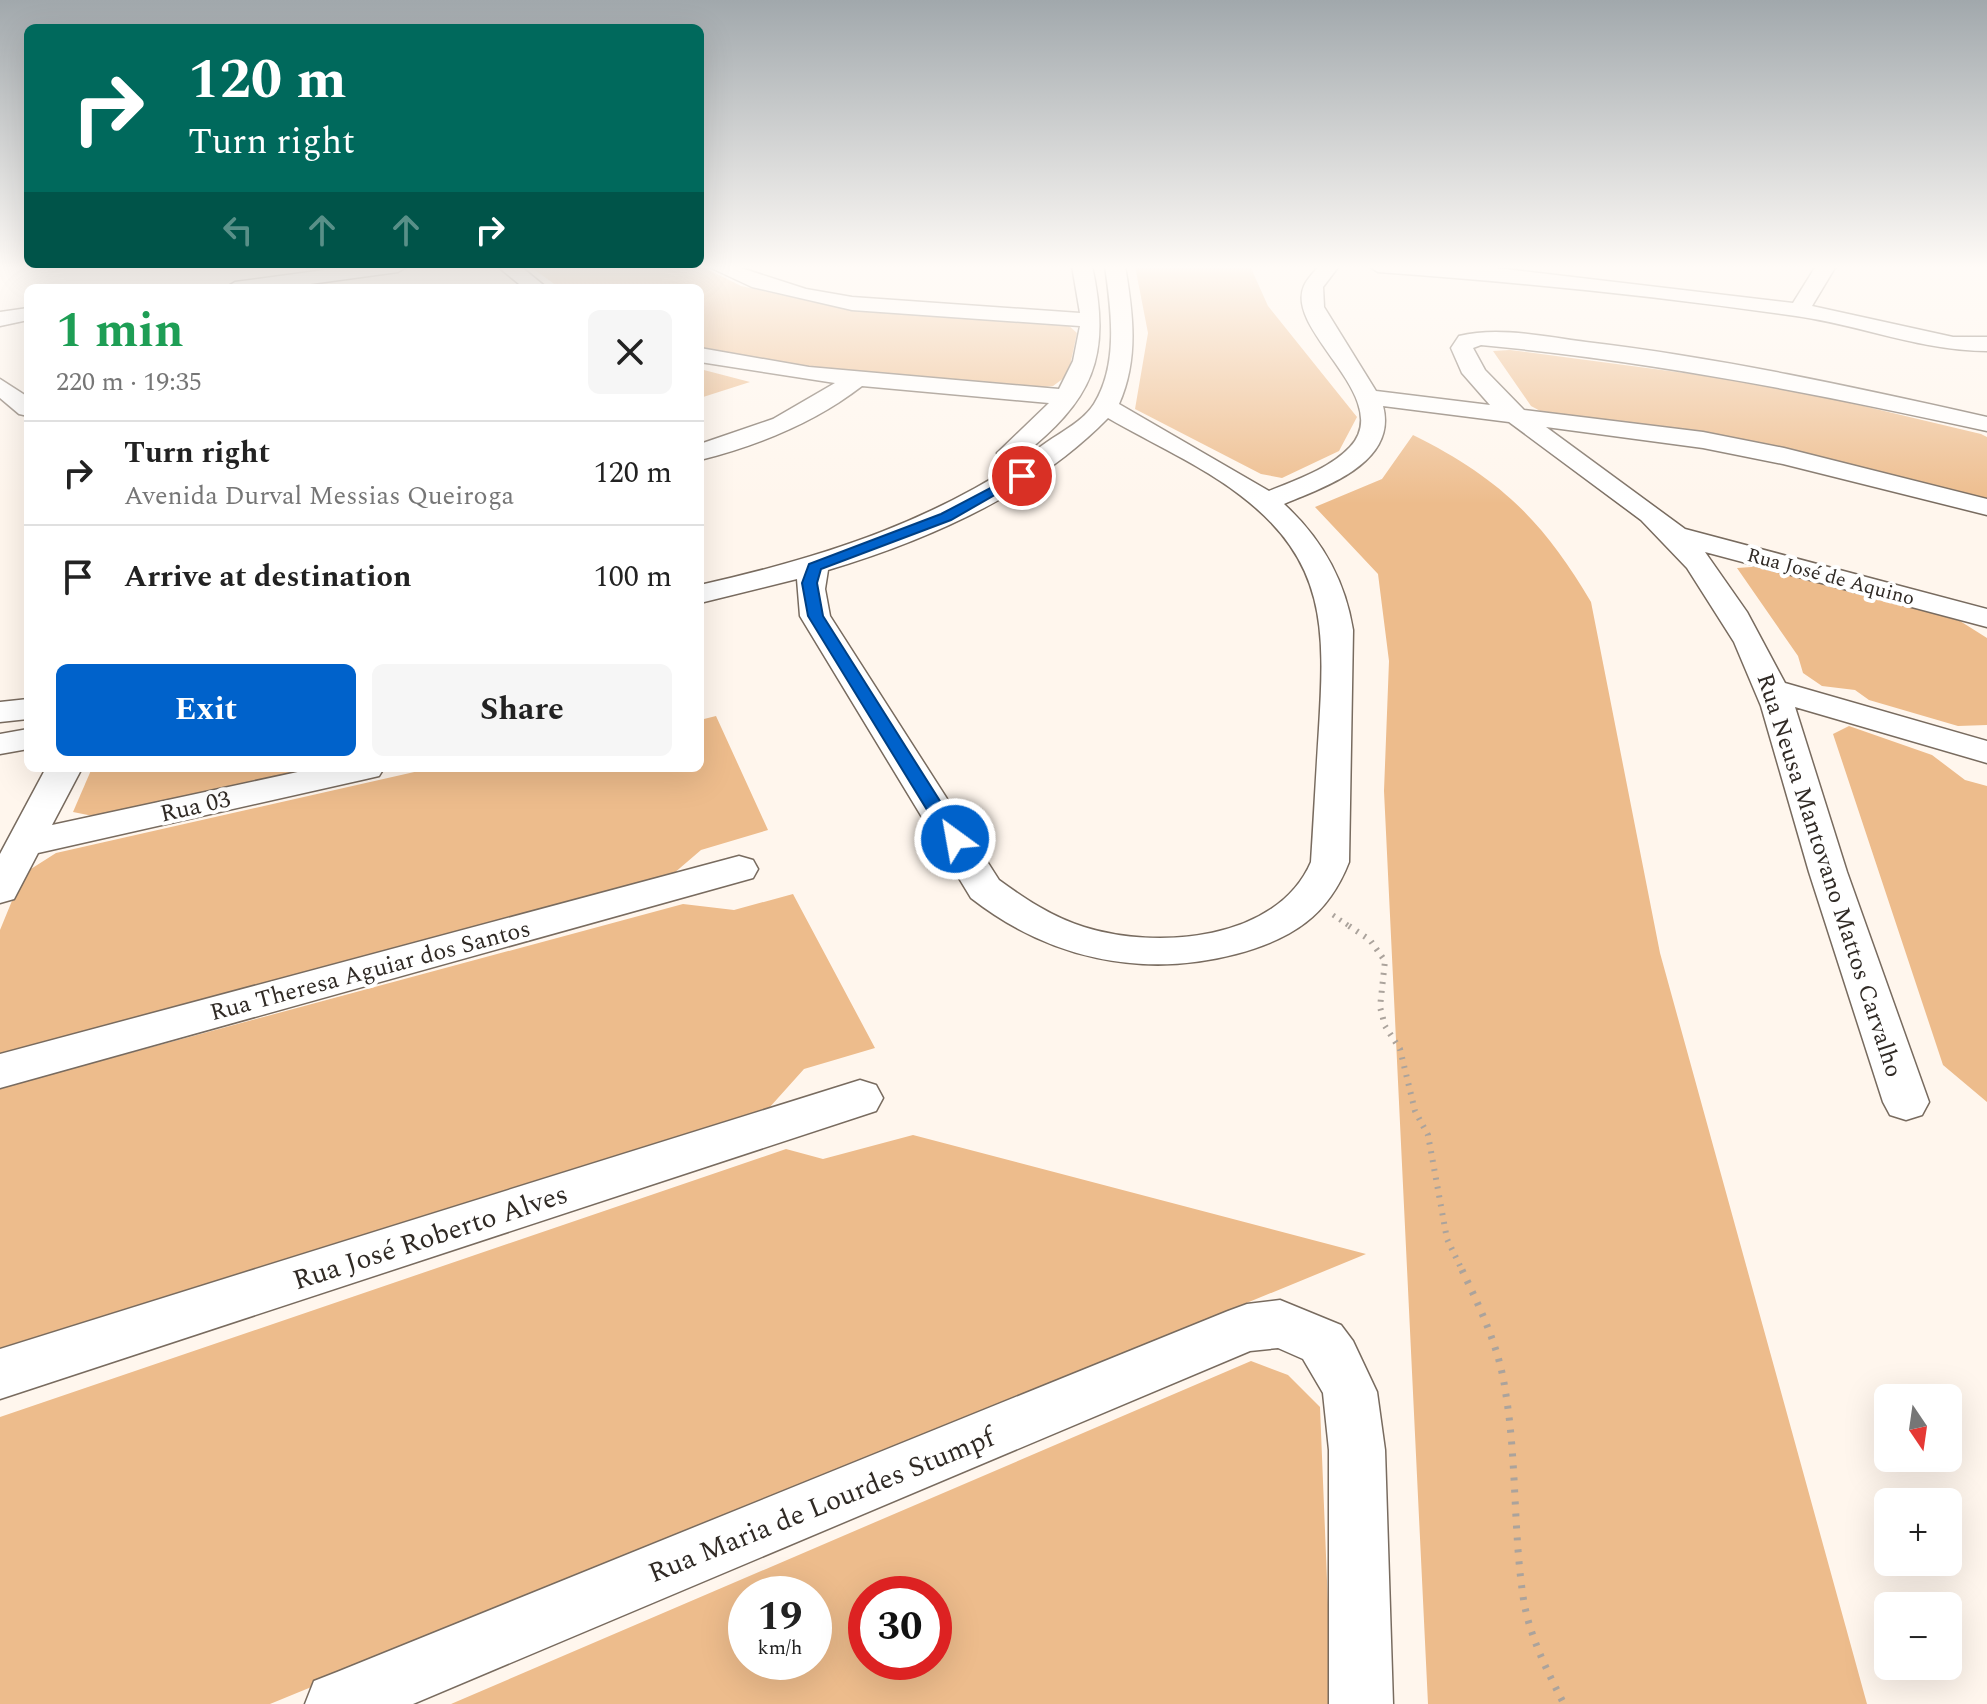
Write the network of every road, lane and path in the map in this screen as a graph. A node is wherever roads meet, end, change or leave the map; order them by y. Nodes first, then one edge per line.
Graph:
1 (1086, 346) edge
2 (1121, 346) edge
3 (1335, 346) edge
4 (1464, 346) edge
5 (1542, 346) edge
6 (704, 356) edge
7 (856, 379) junction
8 (1067, 397) junction
9 (1368, 397) junction
10 (1106, 407) junction
11 (1513, 415) junction
12 (1987, 424) edge
13 (1079, 431) junction
14 (1170, 443) junction
15 (704, 451) edge
16 (1266, 502) junction
17 (1987, 507) edge
18 (1674, 535) junction
19 (814, 567) junction
20 (704, 574) edge
21 (753, 583) junction
22 (704, 593) edge
23 (815, 616) junction
24 (1987, 618) edge
25 (1773, 690) junction
26 (24, 709) edge
27 (0, 712) edge
28 (24, 740) edge
29 (0, 744) edge
30 (24, 747) edge
31 (1987, 752) edge
32 (43, 772) edge
33 (62, 772) edge
34 (348, 772) edge
35 (42, 806) junction
36 (24, 844) junction
37 (739, 869) dead end
38 (0, 890) edge
39 (1307, 901) junction
40 (0, 1071) edge
41 (860, 1098) dead end
42 (1906, 1102) dead end
43 (0, 1374) edge
44 (337, 1704) edge
45 (1361, 1704) edge
46 (1564, 1704) edge

1 - 8 street
2 - 10 street
3 - 9 street
4 - 11 street, Rua Neusa Mantovano Mattos Carvalho
5 - 12 street, Rua Neusa Mantovano Mattos Carvalho
6 - 7 street
7 - 8 street
7 - 15 street
8 - 20 street
9 - 11 street
9 - 16 street
10 - 13 street
10 - 14 street
11 - 17 street
11 - 18 street, Rua Neusa Mantovano Mattos Carvalho
13 - 14 street
13 - 19 street
14 - 16 street
16 - 39 street
18 - 24 street, Rua José de Aquino
18 - 25 street, Rua Neusa Mantovano Mattos Carvalho
19 - 21 street
19 - 23 street
21 - 22 street
21 - 23 street
23 - 39 street
25 - 31 street
25 - 42 street, Rua Neusa Mantovano Mattos Carvalho
26 - 27 street
28 - 29 street
29 - 30 street
32 - 35 street
33 - 35 street
34 - 36 street, Rua 03
35 - 36 street
36 - 38 street
37 - 40 street, Rua Theresa Aguiar dos Santos
39 - 46 path
41 - 43 street, Rua José Roberto Alves
44 - 45 street, Rua Maria de Lourdes Stumpf

